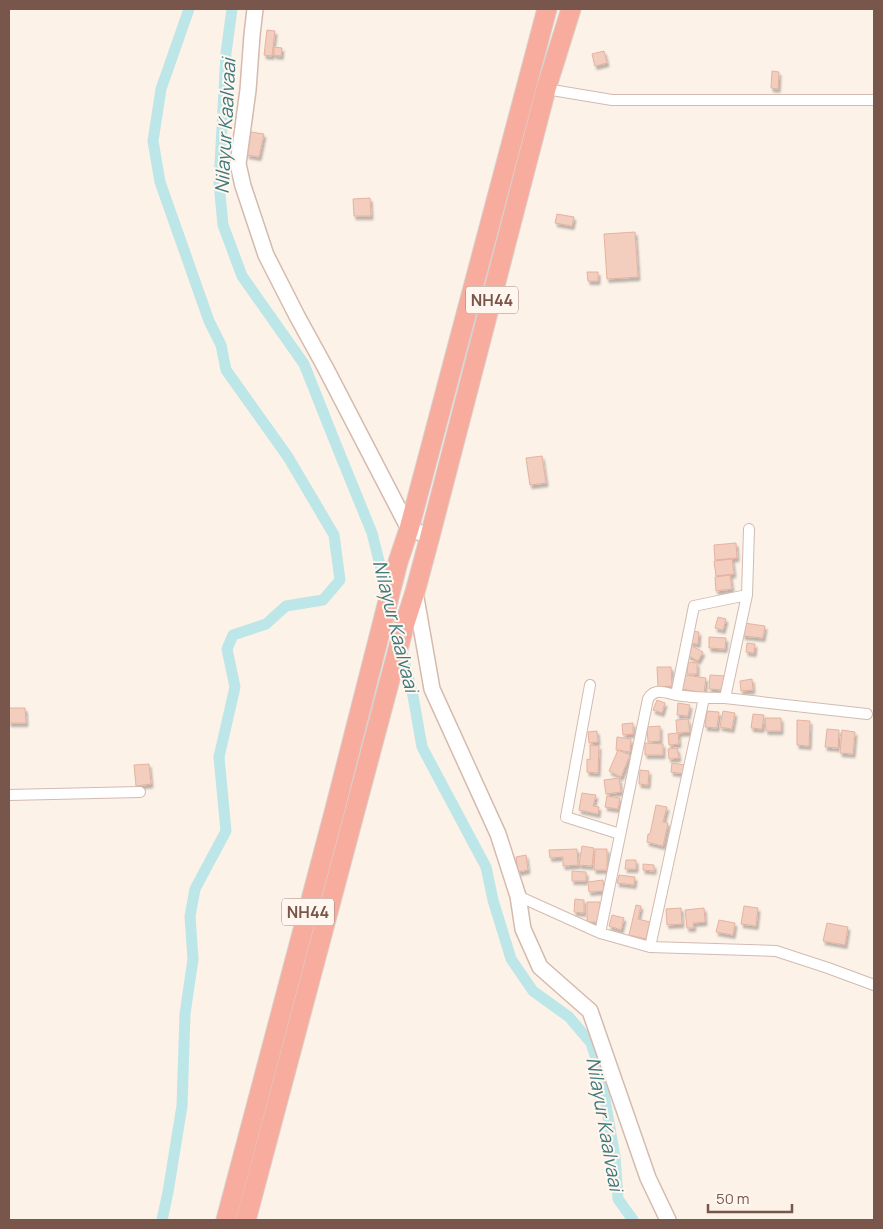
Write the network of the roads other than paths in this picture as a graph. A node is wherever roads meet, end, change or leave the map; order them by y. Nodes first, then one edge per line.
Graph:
1 (255, 9) edge
2 (547, 9) edge
3 (571, 9) edge
4 (546, 89) junction
5 (874, 100) edge
6 (409, 529) junction
7 (749, 529) dead end
8 (430, 536) junction
9 (415, 592) junction
10 (747, 595) junction
11 (590, 685) dead end
12 (676, 695) junction
13 (704, 698) junction
14 (725, 698) junction
15 (867, 714) dead end
16 (140, 792) dead end
17 (9, 796) edge
18 (620, 834) junction
19 (518, 896) junction
20 (600, 933) junction
21 (650, 947) junction
22 (874, 985) edge
23 (226, 1220) edge
24 (246, 1220) edge
25 (668, 1220) edge

1 - 6 street
2 - 6 highway, NH44
3 - 4 highway, NH44
4 - 5 street
4 - 8 highway, NH44
6 - 8 street
6 - 23 highway, NH44
7 - 10 street
8 - 9 highway, NH44
9 - 19 street
9 - 24 highway, NH44
10 - 12 street
10 - 14 street
11 - 18 street
12 - 13 street
12 - 18 street
13 - 14 street
13 - 21 street
14 - 15 street
16 - 17 street
18 - 20 street
19 - 20 street
19 - 25 street
20 - 21 street
21 - 22 street

